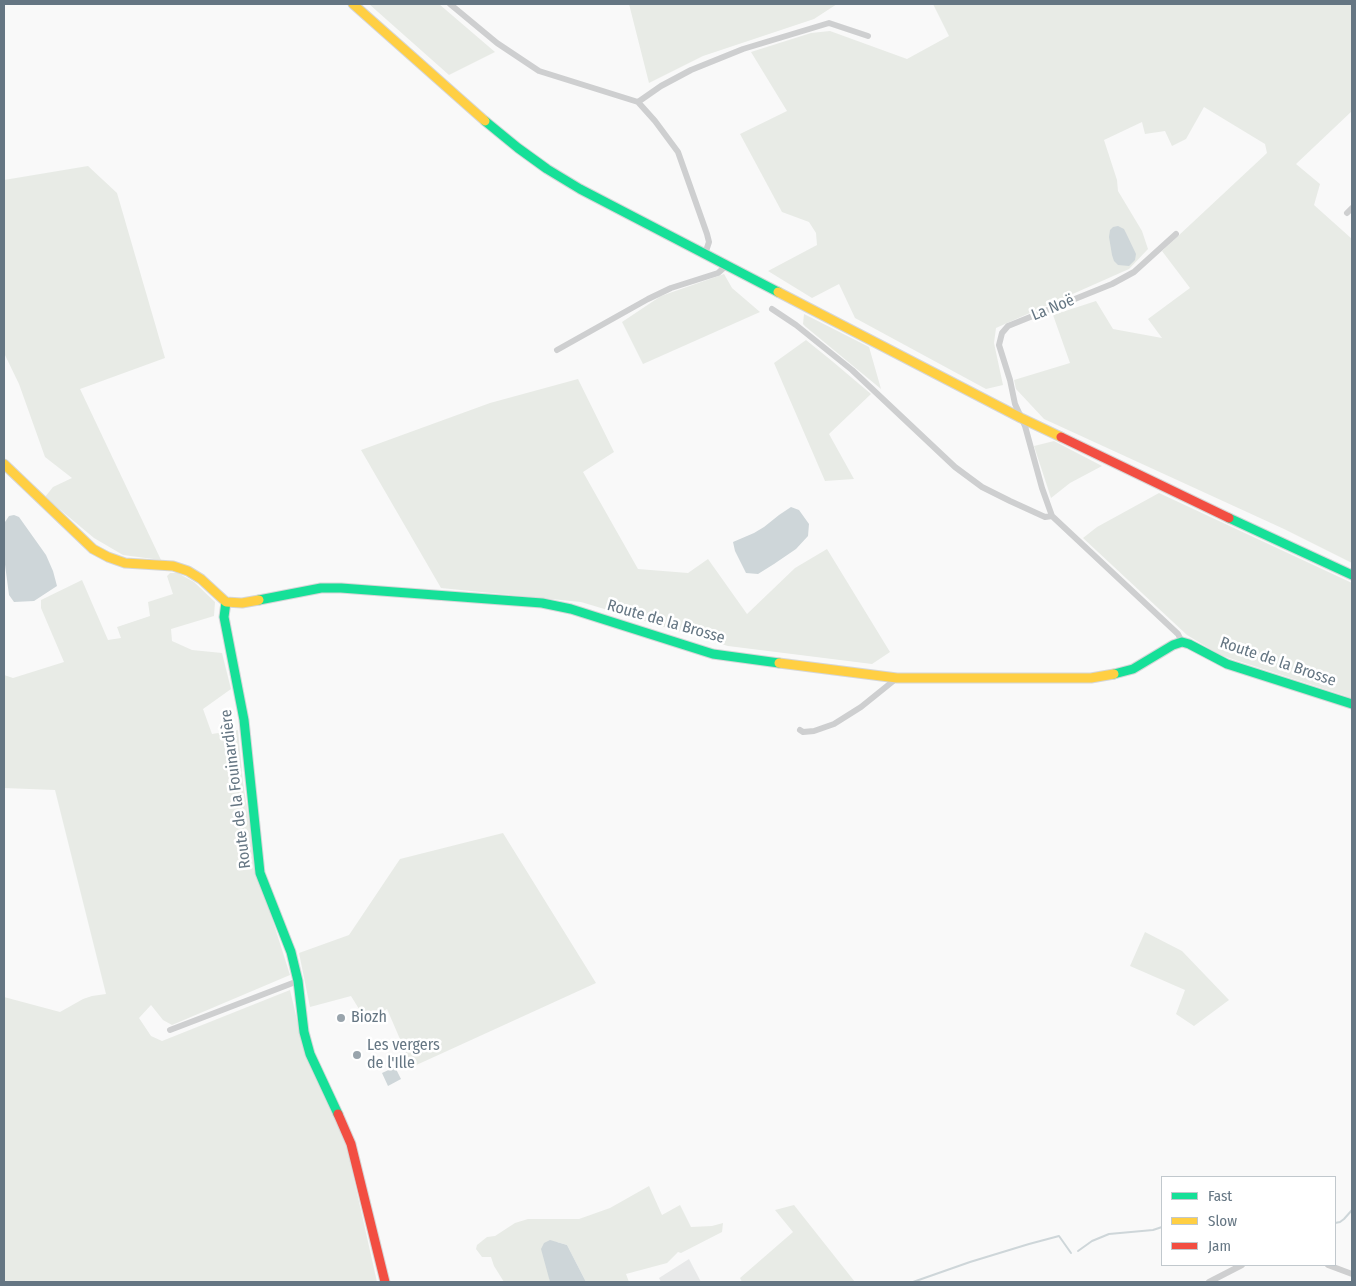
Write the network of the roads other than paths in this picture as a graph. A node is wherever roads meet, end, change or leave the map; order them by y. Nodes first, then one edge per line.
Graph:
1 (353, 4) edge
2 (450, 4) edge
3 (868, 36) dead end
4 (638, 102) junction
5 (1176, 234) dead end
6 (705, 254) junction
7 (727, 265) junction
8 (772, 309) dead end
9 (558, 350) dead end
10 (1021, 418) junction
11 (4, 464) edge
12 (1052, 516) junction
13 (1352, 575) edge
14 (226, 602) junction
15 (1182, 642) junction
16 (897, 678) junction
17 (1352, 704) edge
18 (800, 730) dead end
19 (298, 981) junction
20 (170, 1030) dead end
21 (1240, 1266) edge
22 (1331, 1266) edge
23 (1352, 1274) edge
24 (386, 1282) edge
25 (1209, 1282) edge

1 - 6 street
2 - 4 street
3 - 4 street
4 - 6 street
5 - 10 street, La Noë
6 - 7 street
7 - 9 street
7 - 10 street
8 - 12 street
10 - 12 street, La Noë
10 - 13 street
11 - 14 street
12 - 15 street
14 - 16 street, Route de la Brosse
14 - 19 street, Route de la Fouinardière
15 - 16 street, Route de la Brosse
15 - 17 street, Route de la Brosse
16 - 18 street
19 - 20 street
19 - 24 street, Route de la Fouinardière
21 - 25 street
22 - 23 street

